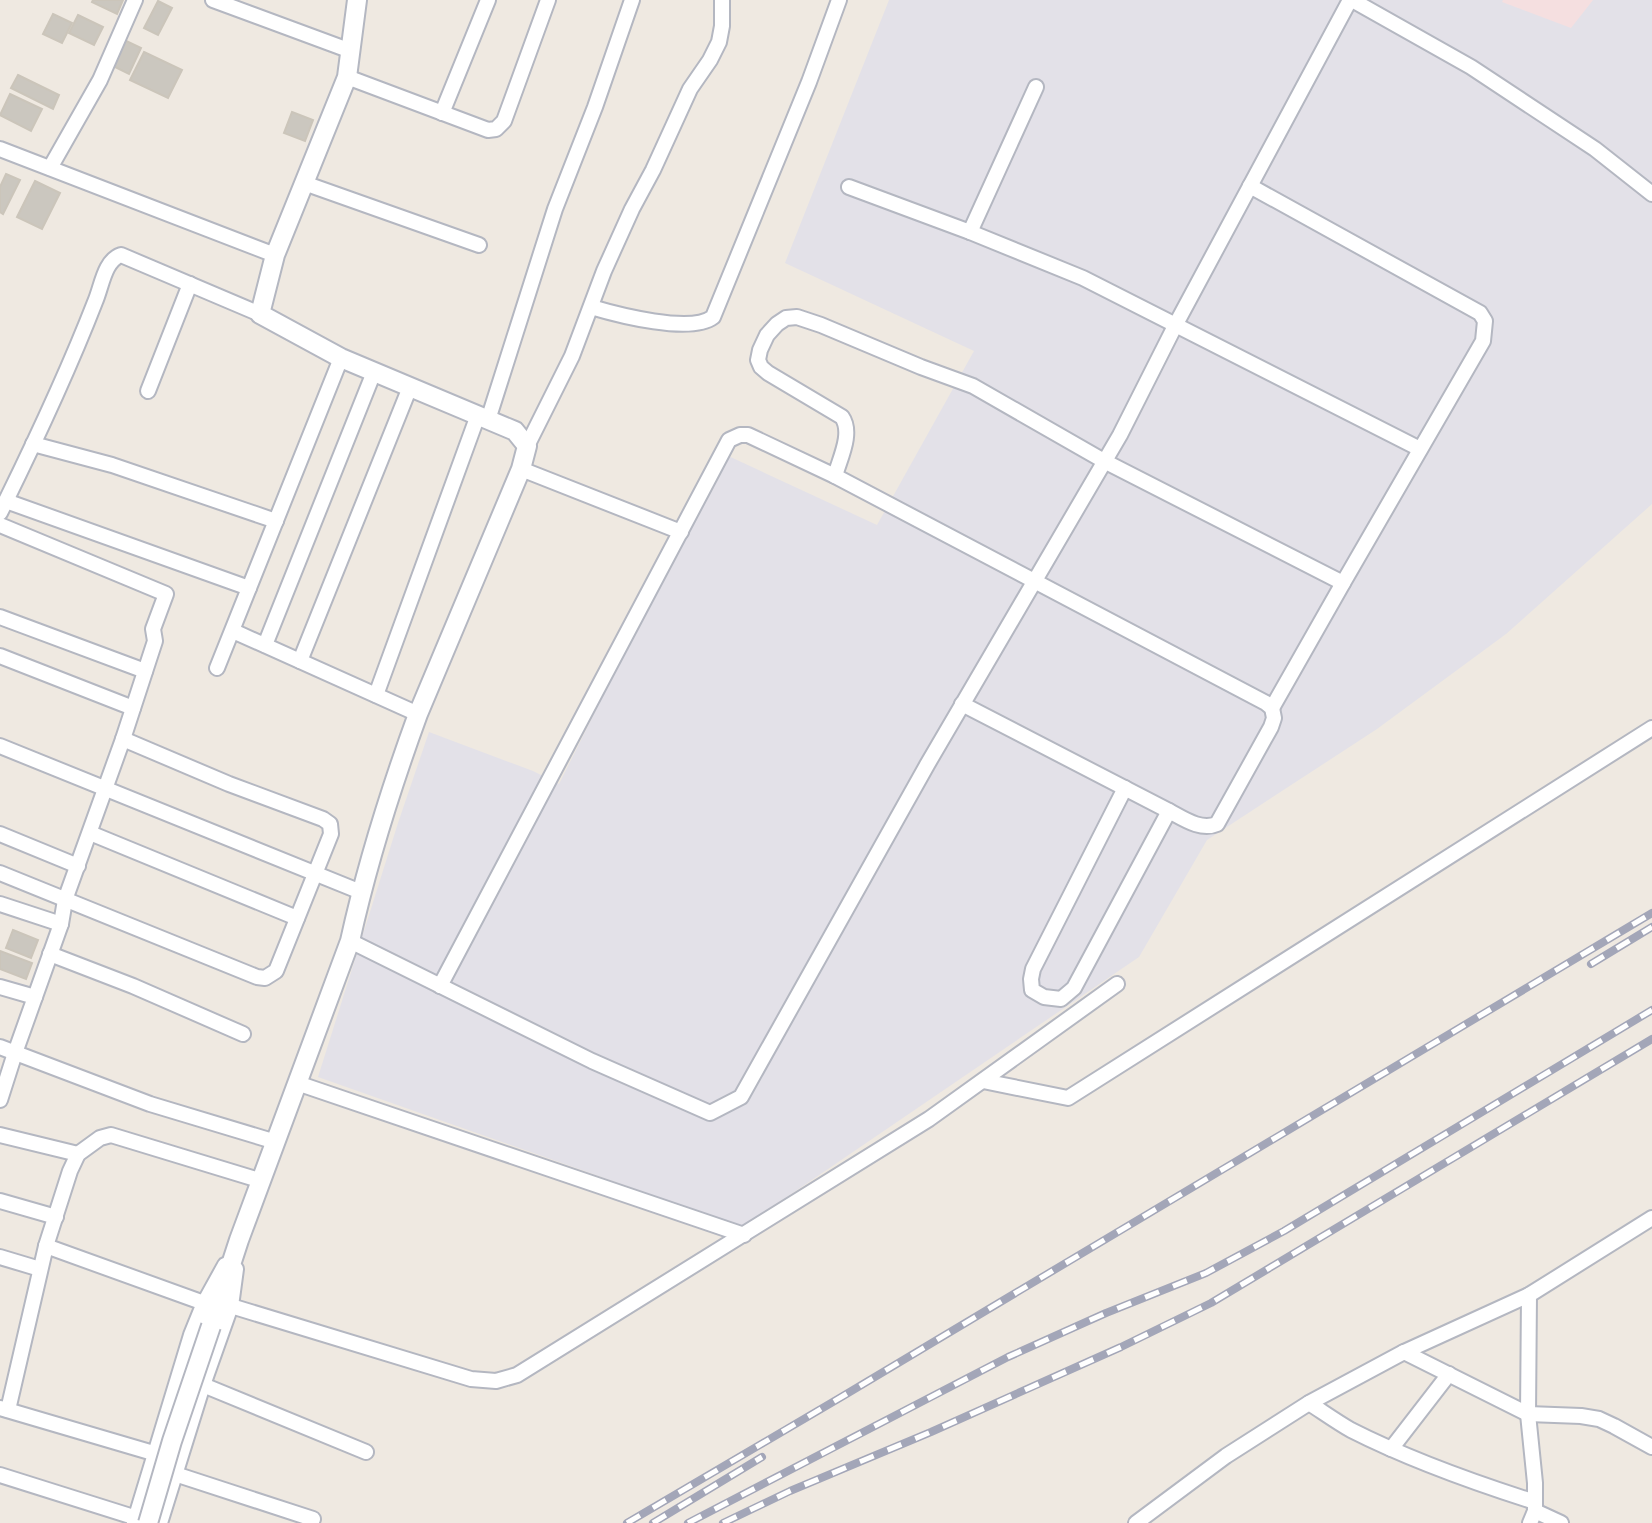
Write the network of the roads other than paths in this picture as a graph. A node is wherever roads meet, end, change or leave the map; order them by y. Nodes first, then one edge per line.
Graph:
1 (135, 0) edge
2 (213, 0) edge
3 (357, 0) edge
4 (488, 0) edge
5 (548, 0) edge
6 (632, 0) edge
7 (722, 0) edge
8 (839, 0) edge
9 (1351, 0) edge
10 (351, 51) junction
11 (347, 77) junction
12 (1036, 87) dead end
13 (442, 113) junction
14 (0, 149) edge
15 (50, 168) junction
16 (304, 183) junction
17 (1250, 186) junction
18 (849, 187) dead end
19 (1652, 194) edge
20 (970, 232) junction
21 (479, 245) dead end
22 (275, 255) junction
23 (190, 284) junction
24 (591, 307) junction
25 (260, 314) junction
26 (1176, 324) junction
27 (341, 358) junction
28 (374, 372) junction
29 (410, 387) junction
30 (148, 391) dead end
31 (483, 418) junction
32 (33, 444) junction
33 (527, 446) junction
34 (1420, 449) junction
35 (1104, 461) junction
36 (521, 469) junction
37 (835, 476) junction
38 (3, 507) edge
39 (276, 521) junction
40 (0, 525) edge
41 (681, 532) junction
42 (1034, 581) junction
43 (1343, 583) junction
44 (249, 588) junction
45 (0, 617) edge
46 (233, 631) junction
47 (265, 645) junction
48 (0, 656) edge
49 (300, 661) junction
50 (217, 668) dead end
51 (145, 671) junction
52 (376, 695) junction
53 (962, 704) junction
54 (133, 708) junction
55 (1272, 708) junction
56 (418, 714) junction
57 (1652, 728) edge
58 (123, 739) junction
59 (0, 746) edge
60 (106, 788) junction
61 (1125, 788) junction
62 (1169, 811) junction
63 (90, 833) junction
64 (0, 834) edge
65 (78, 866) junction
66 (0, 873) edge
67 (315, 873) junction
68 (361, 892) junction
69 (65, 900) junction
70 (0, 904) edge
71 (297, 918) junction
72 (61, 924) junction
73 (350, 941) junction
74 (50, 954) junction
75 (1117, 984) dead end
76 (440, 986) junction
77 (0, 987) edge
78 (35, 997) junction
79 (243, 1034) dead end
80 (0, 1047) edge
81 (15, 1053) junction
82 (983, 1081) junction
83 (297, 1083) junction
84 (0, 1100) edge
85 (0, 1135) edge
86 (276, 1142) junction
87 (78, 1154) junction
88 (262, 1181) junction
89 (0, 1201) edge
90 (56, 1217) junction
91 (1652, 1218) edge
92 (744, 1235) junction
93 (239, 1240) junction
94 (46, 1246) junction
95 (0, 1257) edge
96 (40, 1269) junction
97 (1529, 1295) junction
98 (204, 1303) junction
99 (231, 1306) junction
100 (1404, 1352) junction
101 (1449, 1374) junction
102 (203, 1385) junction
103 (1309, 1403) junction
104 (4, 1408) edge
105 (1528, 1414) junction
106 (1652, 1447) edge
107 (1391, 1449) junction
108 (366, 1452) dead end
109 (155, 1454) junction
110 (178, 1468) junction
111 (0, 1475) edge
112 (1534, 1512) edge
113 (313, 1519) dead end
114 (142, 1522) edge
115 (160, 1523) edge
116 (1136, 1523) edge
117 (1561, 1523) edge

1 - 15 street
2 - 10 street
3 - 10 street
4 - 13 street
5 - 13 street
6 - 31 street
7 - 24 street
8 - 24 street
9 - 17 street
9 - 19 street
10 - 11 street
11 - 13 street
11 - 16 street
12 - 20 street
14 - 15 street
15 - 22 street
16 - 21 street
16 - 22 street
17 - 26 street
17 - 34 street
18 - 20 street
20 - 26 street
22 - 25 street
23 - 25 street
23 - 30 street
23 - 32 street
24 - 33 street
25 - 27 street
26 - 34 street
26 - 35 street
27 - 28 street
27 - 39 street
28 - 29 street
28 - 47 street
29 - 31 street
29 - 49 street
31 - 33 street
31 - 52 street
32 - 38 street
32 - 39 street
33 - 36 street
34 - 43 street
35 - 37 street
35 - 42 street
35 - 43 street
36 - 41 street
36 - 56 street
37 - 41 street
37 - 42 street
38 - 44 street
39 - 44 street
40 - 51 street
41 - 76 street
42 - 53 street
42 - 55 street
43 - 55 street
44 - 46 street
45 - 51 street
46 - 47 street
46 - 50 street
47 - 49 street
48 - 54 street
49 - 52 street
51 - 54 street
52 - 56 street
53 - 61 street
53 - 76 street
54 - 58 street
55 - 62 street
56 - 68 street
57 - 82 street
58 - 60 street
58 - 67 street
59 - 60 street
60 - 63 street
60 - 67 street
61 - 62 street
61 - 62 street
63 - 65 street
63 - 71 street
64 - 65 street
65 - 69 street
66 - 69 street
67 - 68 street
67 - 71 street
68 - 73 street
69 - 71 street
69 - 72 street
70 - 72 street
72 - 74 street
73 - 76 street
73 - 83 street
74 - 78 street
74 - 79 street
75 - 82 street
77 - 78 street
78 - 81 street
80 - 81 street
81 - 84 street
81 - 86 street
82 - 92 street
83 - 86 street
83 - 92 street
85 - 87 street
86 - 88 street
87 - 88 street
87 - 90 street
88 - 93 street
89 - 90 street
90 - 94 street
91 - 97 street
92 - 99 street
93 - 98 street
93 - 99 street
93 - 114 street, bridge
94 - 96 street
94 - 98 street
95 - 96 street
96 - 104 street
97 - 100 street
97 - 105 street
98 - 109 street
99 - 102 street
100 - 101 street
100 - 103 street
101 - 105 street
101 - 107 street
102 - 108 street
102 - 110 street
103 - 107 street
103 - 116 street
104 - 109 street
105 - 106 street
105 - 112 street
107 - 112 street
109 - 110 street
109 - 114 street
110 - 113 street
110 - 115 street
111 - 114 street
112 - 117 street

